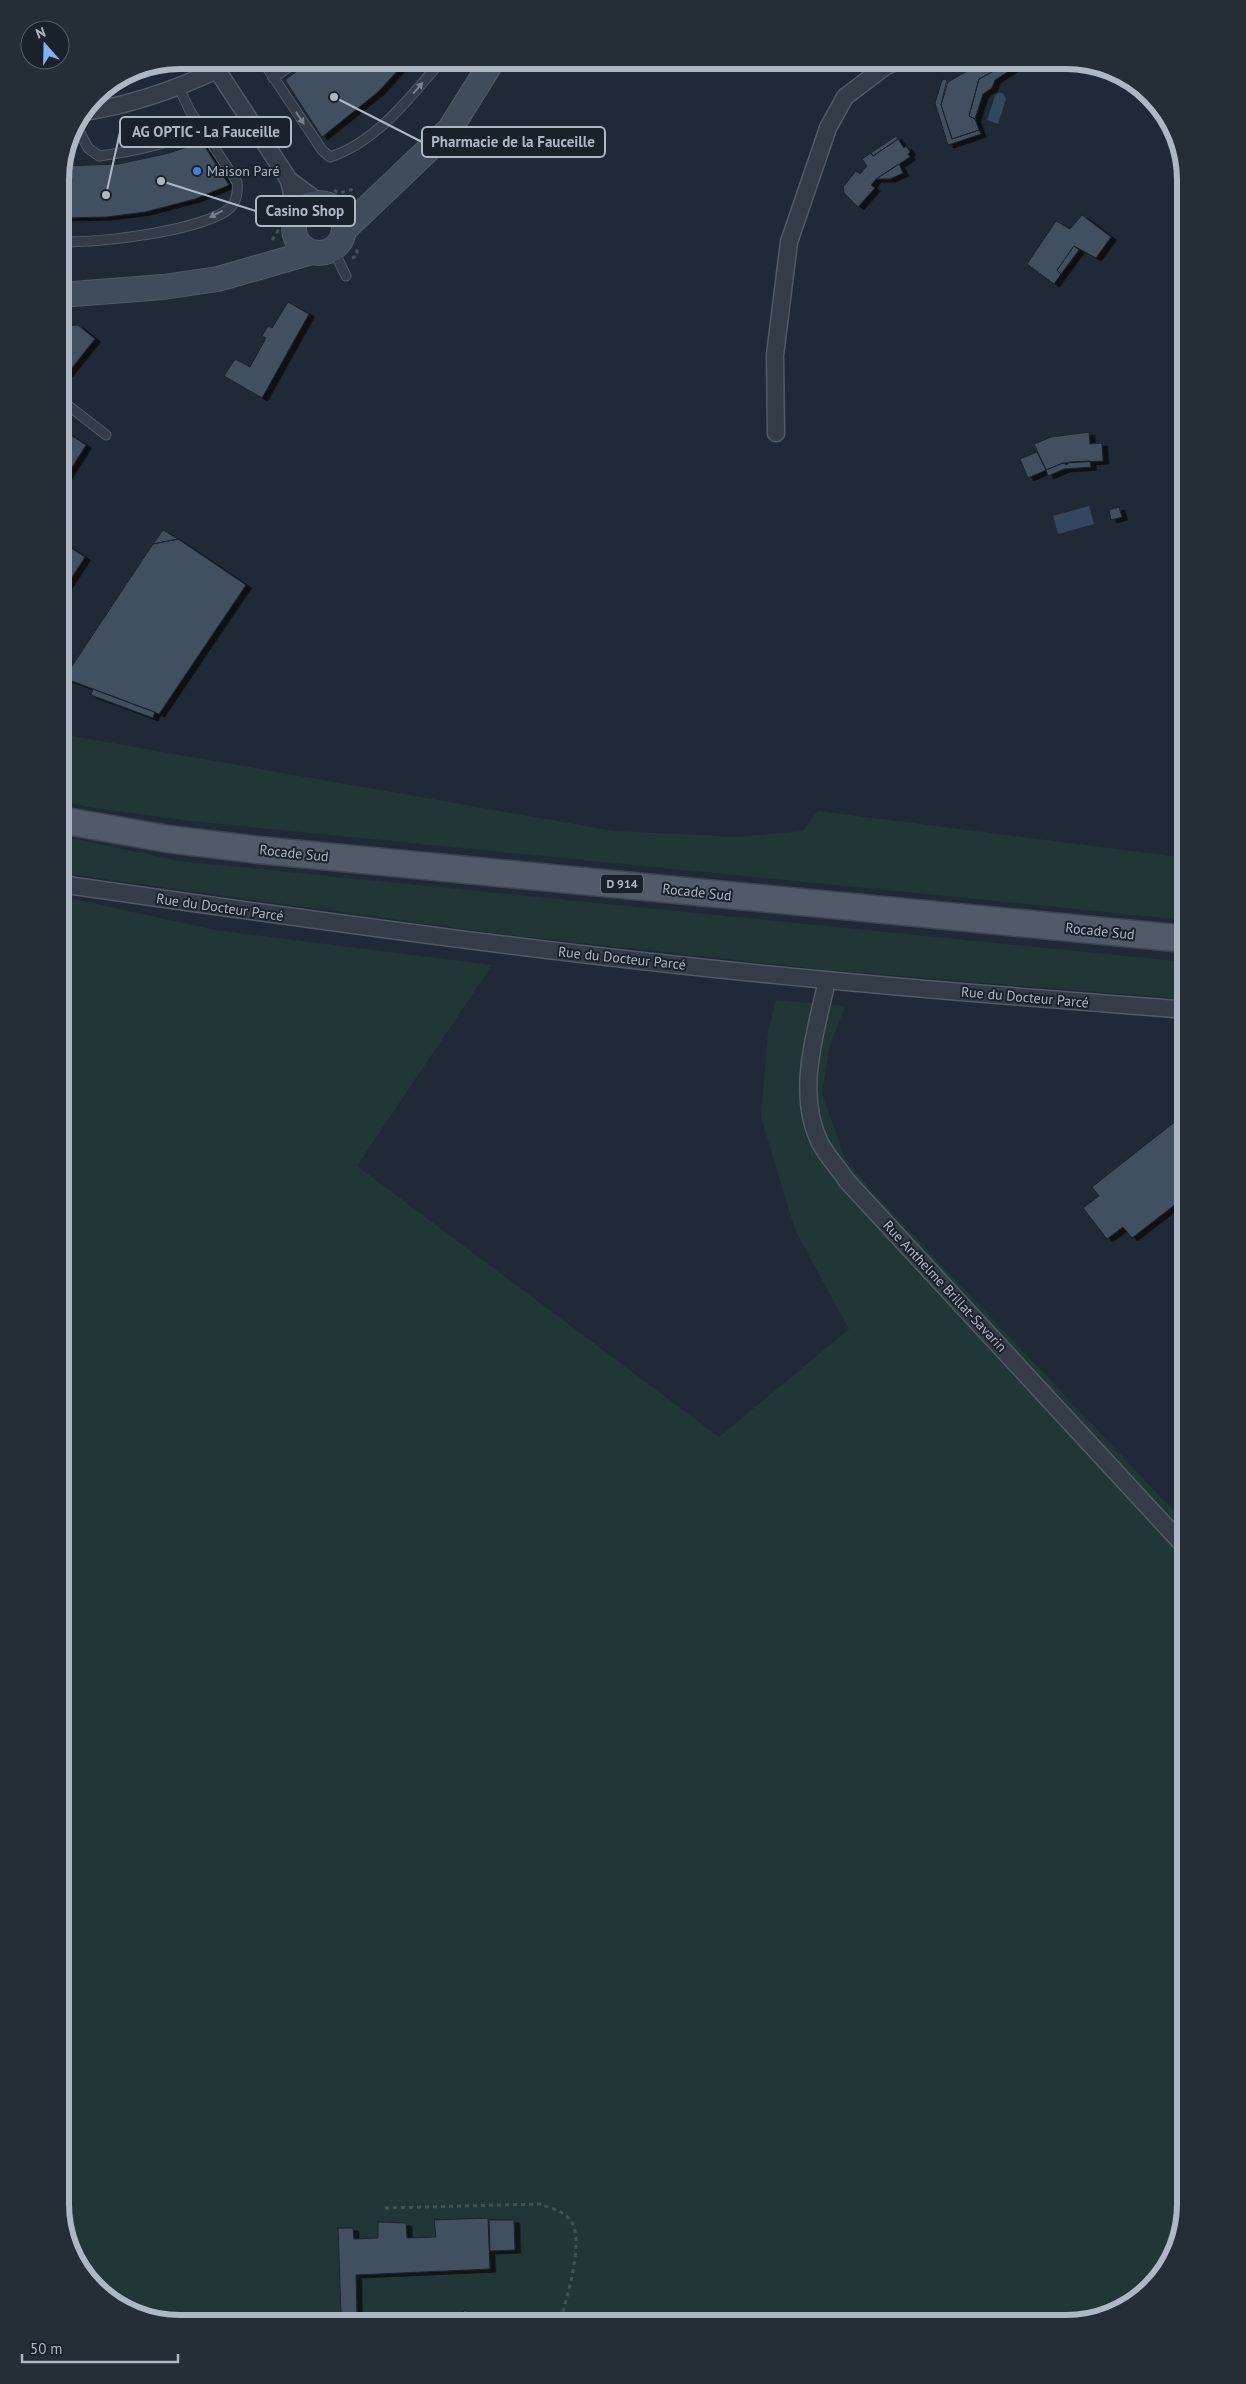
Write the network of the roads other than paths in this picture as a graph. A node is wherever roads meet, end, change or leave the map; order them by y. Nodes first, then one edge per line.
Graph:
1 (215, 69) edge
2 (225, 69) edge
3 (268, 69) edge
4 (286, 69) edge
5 (434, 69) edge
6 (487, 69) edge
7 (882, 69) edge
8 (274, 78) junction
9 (179, 88) junction
10 (86, 119) edge
11 (203, 129) junction
12 (80, 131) edge
13 (402, 176) junction
14 (289, 180) junction
15 (326, 205) junction
16 (296, 224) junction
17 (69, 241) edge
18 (330, 244) junction
19 (255, 268) junction
20 (346, 276) dead end
21 (69, 294) edge
22 (69, 406) edge
23 (776, 433) dead end
24 (106, 435) dead end
25 (69, 822) edge
26 (69, 885) edge
27 (1177, 938) edge
28 (826, 980) junction
29 (1177, 1009) edge
30 (1177, 1538) edge

1 - 9 street
2 - 14 street
3 - 8 lane
4 - 8 lane
8 -> 5 lane
6 - 13 street
7 - 23 street
9 - 10 street
9 - 11 lane
11 - 12 lane
11 -> 17 lane
13 - 15 street
13 - 18 street
14 - 15 street
14 - 16 street
15 - 16 street
15 - 18 street
16 - 18 street
16 - 19 street
18 - 19 street
18 - 20 lane
19 - 21 street
22 - 24 lane
25 - 27 main road, Rocade Sud / D 914
26 - 28 street, Rue du Docteur Parcé
28 - 29 street, Rue du Docteur Parcé
28 - 30 street, Rue Anthelme Brillat-Savarin

